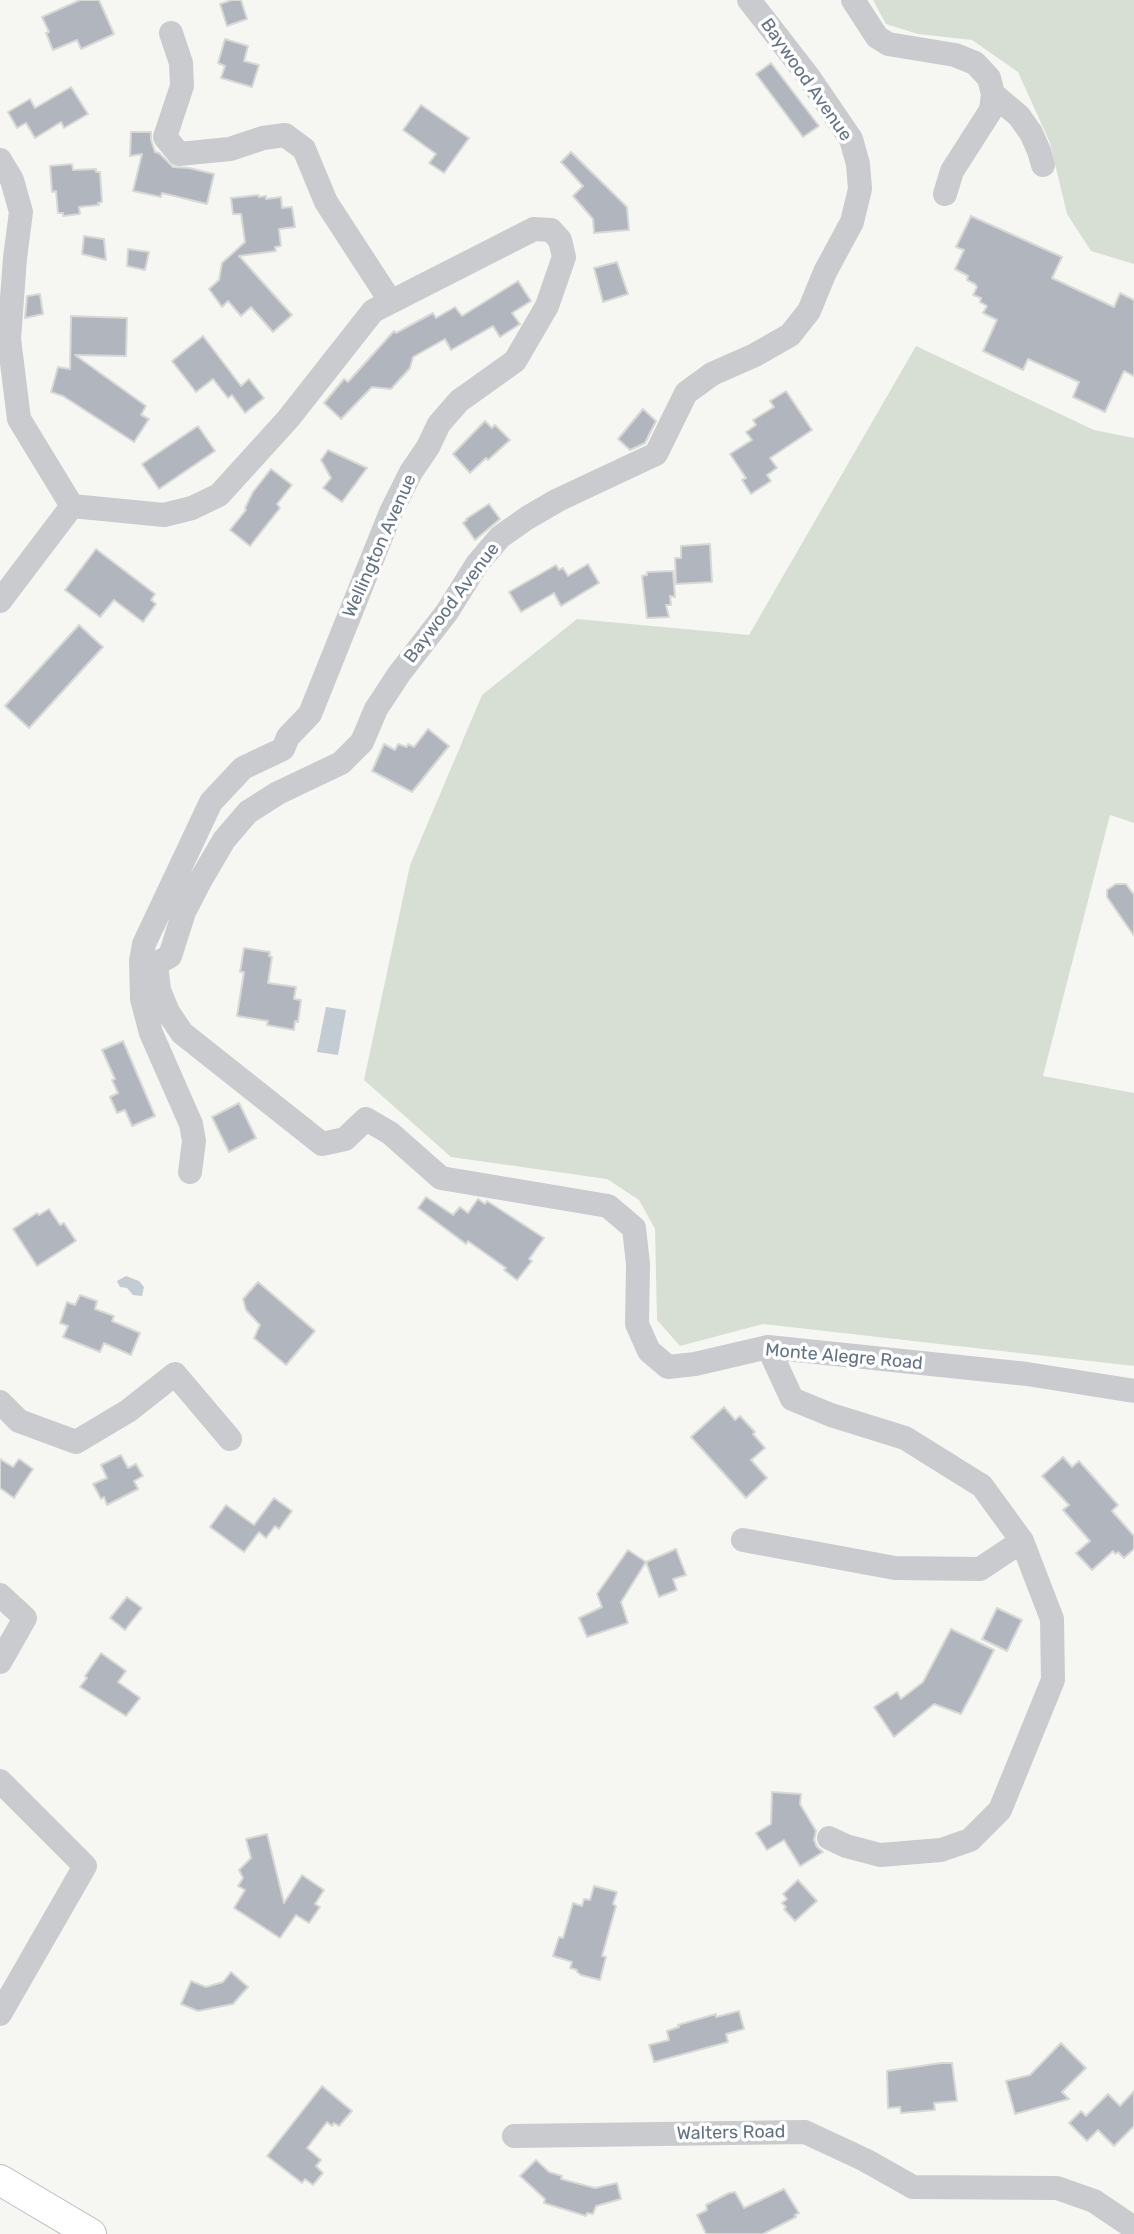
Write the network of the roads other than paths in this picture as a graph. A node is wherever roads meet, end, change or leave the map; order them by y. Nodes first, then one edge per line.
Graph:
1 (749, 0) edge
2 (853, 0) edge
3 (171, 33) dead end
4 (993, 94) junction
5 (0, 160) edge
6 (1042, 165) dead end
7 (945, 194) dead end
8 (391, 302) junction
9 (72, 506) junction
10 (0, 601) edge
11 (148, 962) junction
12 (190, 1172) dead end
13 (768, 1347) junction
14 (1134, 1391) edge
15 (0, 1402) edge
16 (230, 1439) dead end
17 (743, 1540) dead end
18 (1022, 1541) junction
19 (0, 1595) edge
20 (0, 1662) edge
21 (0, 1781) edge
22 (829, 1838) dead end
23 (0, 2014) edge
24 (514, 2136) dead end
25 (0, 2180) edge
26 (1134, 2228) edge
27 (91, 2234) edge

1 - 11 street, Baywood Avenue
2 - 4 street
3 - 8 street
4 - 6 street
4 - 7 street
5 - 9 street
8 - 9 street, Wellington Avenue
8 - 11 street, Wellington Avenue
9 - 10 street
11 - 12 street, Wellington Avenue
11 - 13 street, Monte Alegre Road
13 - 14 street, Monte Alegre Road
13 - 18 street
15 - 16 street
17 - 18 street
18 - 22 street
19 - 20 street
21 - 23 street
24 - 26 street, Walters Road
25 - 27 main road

